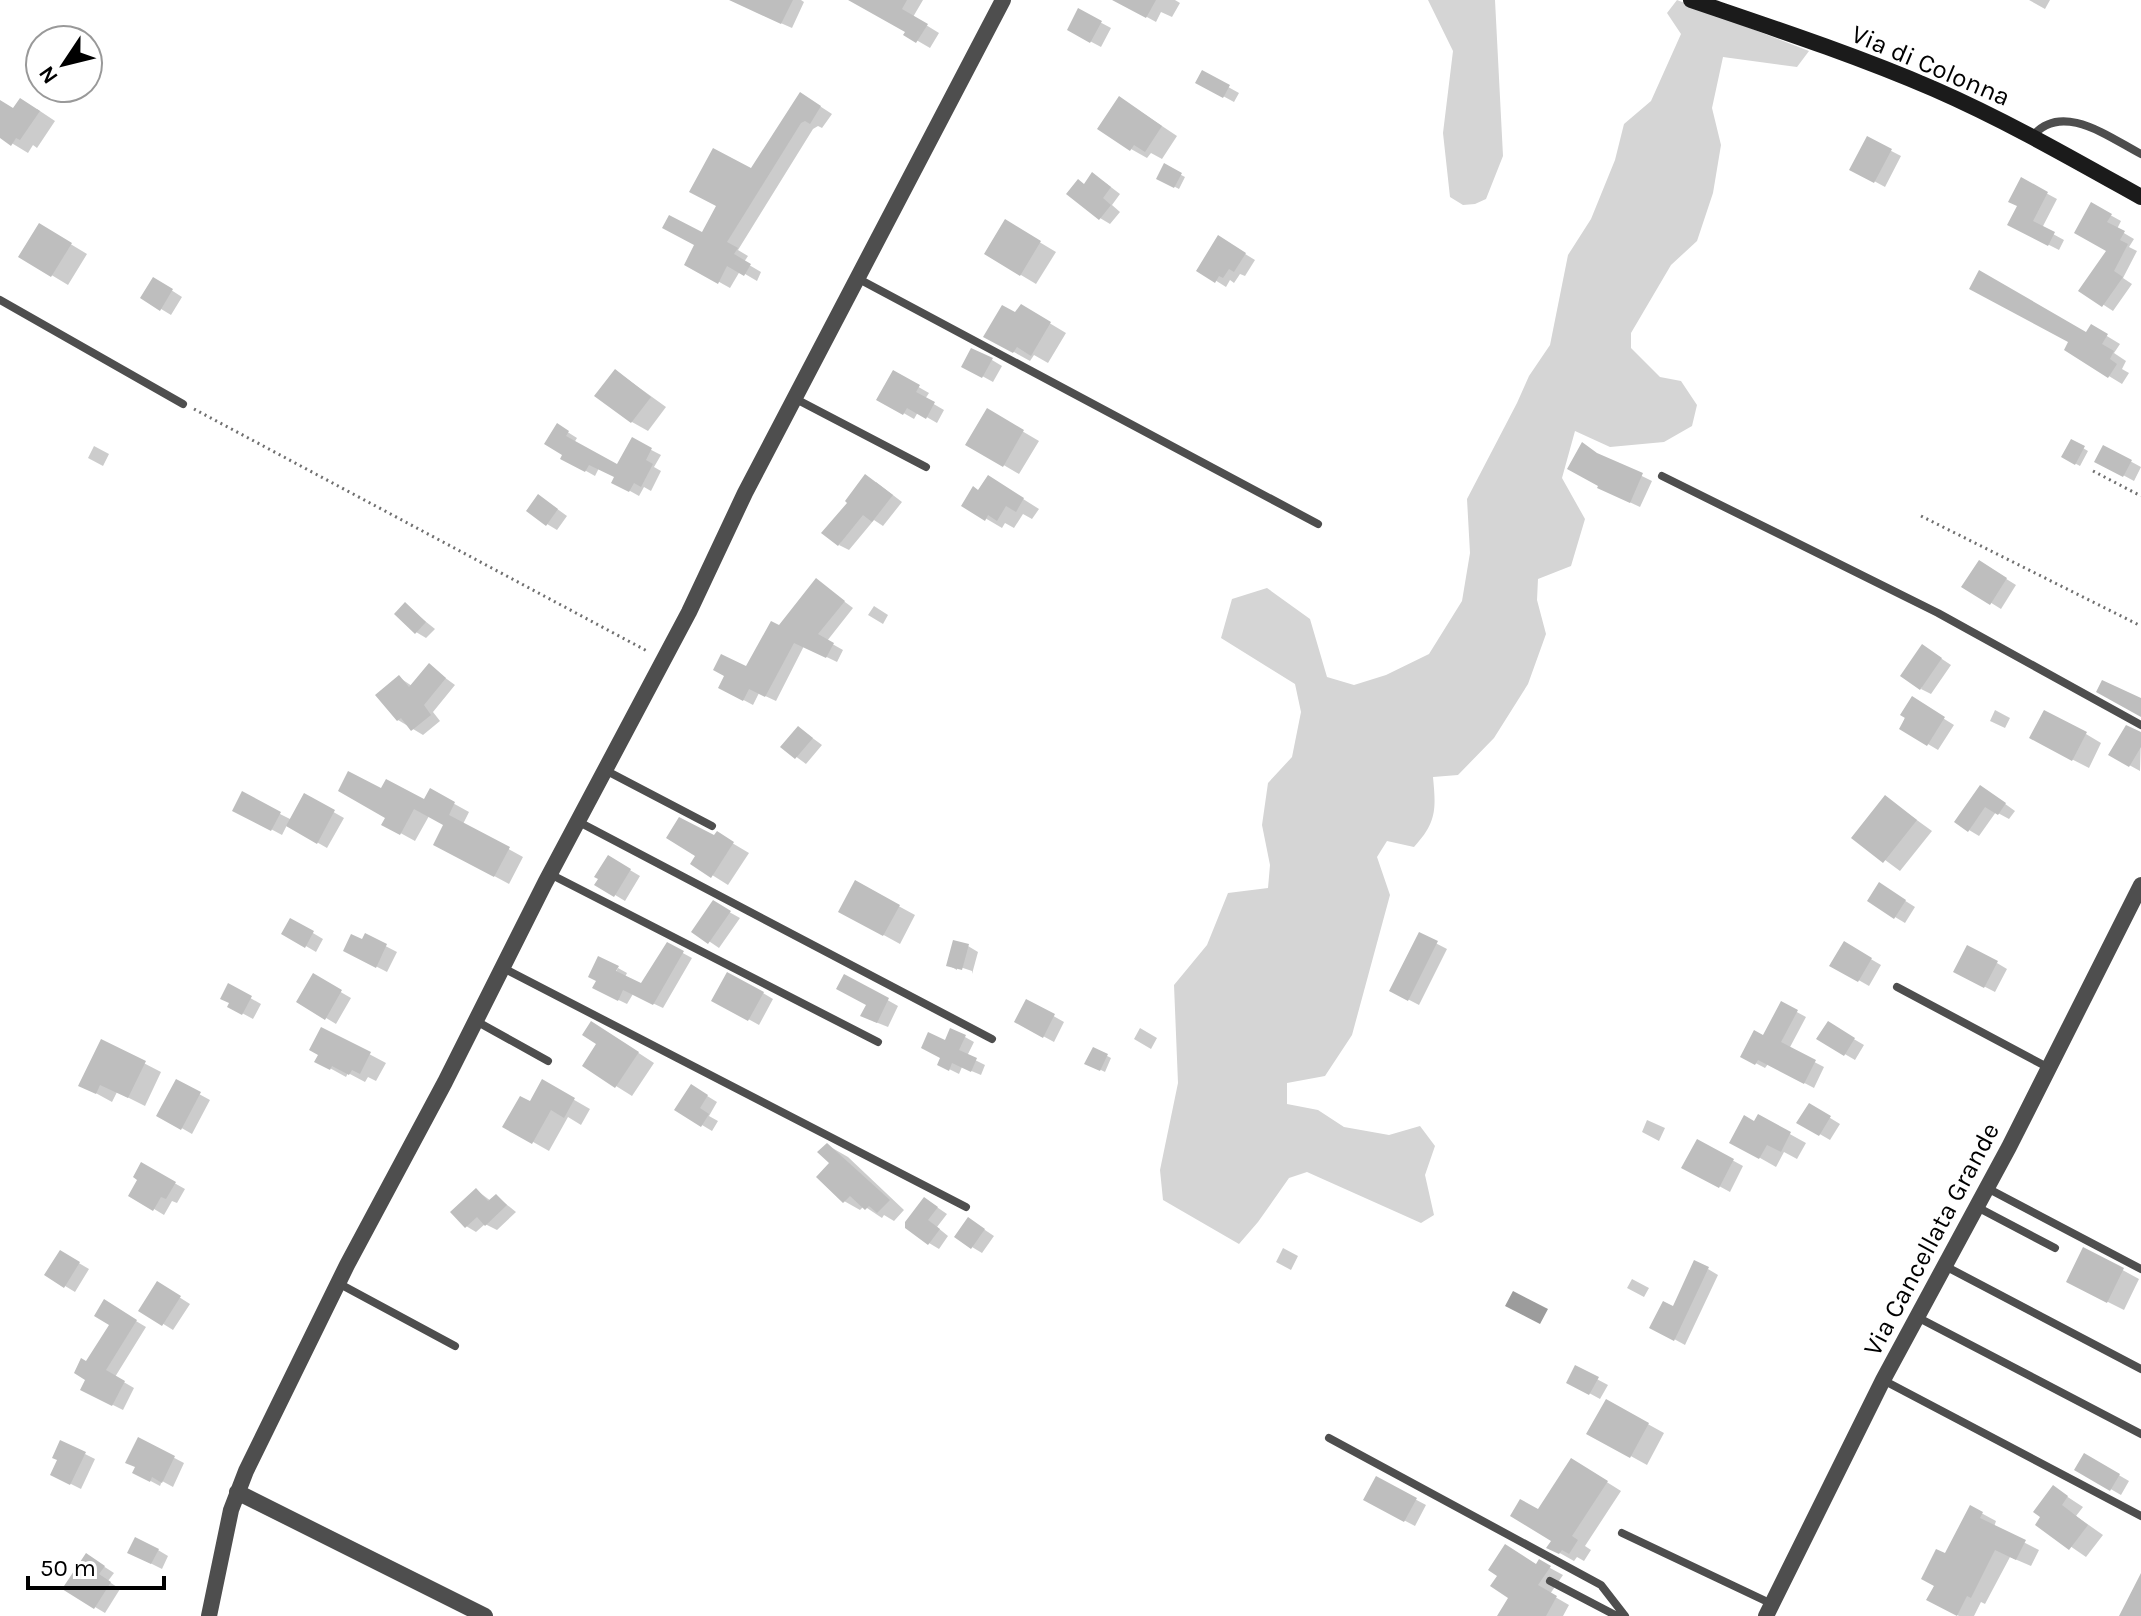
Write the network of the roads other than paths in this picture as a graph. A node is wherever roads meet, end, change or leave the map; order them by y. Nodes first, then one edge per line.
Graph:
1 (1003, 0) edge
2 (1691, 0) edge
3 (2032, 137) junction
4 (2141, 154) edge
5 (2141, 197) edge
6 (857, 278) junction
7 (0, 300) edge
8 (794, 398) junction
9 (183, 404) road end
10 (926, 467) dead end
11 (1662, 476) dead end
12 (1318, 524) dead end
13 (2141, 725) edge
14 (605, 770) junction
15 (579, 822) junction
16 (712, 826) dead end
17 (550, 874) junction
18 (2141, 885) edge
19 (503, 968) junction
20 (1897, 987) dead end
21 (476, 1021) junction
22 (992, 1039) dead end
23 (878, 1042) dead end
24 (548, 1061) dead end
25 (2049, 1068) junction
26 (1987, 1188) junction
27 (966, 1207) dead end
28 (1977, 1207) junction
29 (2055, 1248) dead end
30 (1945, 1266) junction
31 (2141, 1269) edge
32 (338, 1283) junction
33 (1917, 1317) junction
34 (455, 1346) dead end
35 (2141, 1369) edge
36 (1883, 1380) junction
37 (2141, 1434) edge
38 (1329, 1438) dead end
39 (237, 1492) junction
40 (2141, 1516) edge
41 (1622, 1533) dead end
42 (1550, 1581) dead end
43 (1769, 1610) edge
44 (209, 1616) edge
45 (485, 1616) edge
46 (1617, 1616) edge
47 (1625, 1616) edge

1 - 6 street
2 - 3 street, Via di Colonna
3 - 4 lane
3 - 5 street, Via di Colonna
6 - 8 street
6 - 12 lane
7 - 9 lane
8 - 10 lane
8 - 14 street
11 - 13 lane
14 - 15 street
14 - 16 lane
15 - 17 street
15 - 22 lane
17 - 19 street
17 - 23 lane
18 - 25 street, Via Cancellata Grande
19 - 21 street
19 - 27 lane
20 - 25 lane
21 - 24 lane
21 - 32 street
25 - 26 street, Via Cancellata Grande
26 - 28 street, Via Cancellata Grande
26 - 31 lane
28 - 29 lane
28 - 30 street, Via Cancellata Grande
30 - 33 street, Via Cancellata Grande
30 - 35 lane
32 - 34 lane
32 - 39 street
33 - 36 street, Via Cancellata Grande
33 - 37 lane
36 - 40 lane
36 - 43 street, Via Cancellata Grande
38 - 47 lane
39 - 44 street
39 - 45 street
41 - 43 lane
42 - 46 lane

